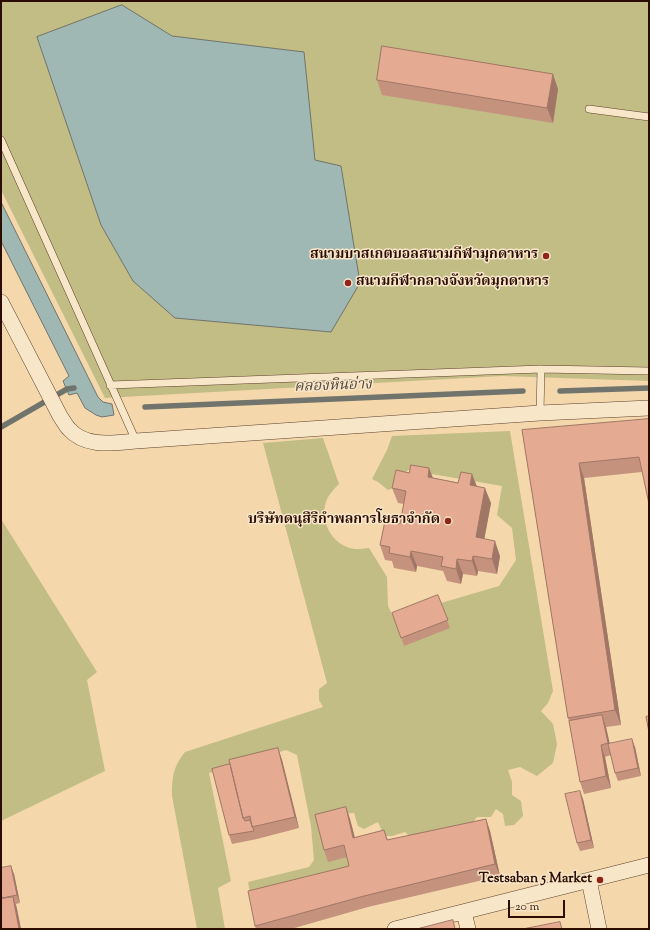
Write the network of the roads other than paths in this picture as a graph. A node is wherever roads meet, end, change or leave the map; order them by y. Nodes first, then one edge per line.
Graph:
1 (589, 109) dead end
2 (649, 117) edge
3 (1, 140) edge
4 (1, 302) edge
5 (541, 370) junction
6 (649, 372) edge
7 (110, 384) junction
8 (649, 408) edge
9 (540, 413) junction
10 (136, 441) junction
11 (649, 865) edge
12 (589, 880) junction
13 (464, 912) junction
14 (395, 929) edge
15 (468, 929) edge
16 (599, 929) edge

1 - 2 lane
3 - 7 lane
4 - 10 street
5 - 6 lane
5 - 7 lane
5 - 9 lane
7 - 10 lane
8 - 9 street
9 - 10 street
11 - 12 street
12 - 13 street
12 - 16 street
13 - 14 street
13 - 15 street

